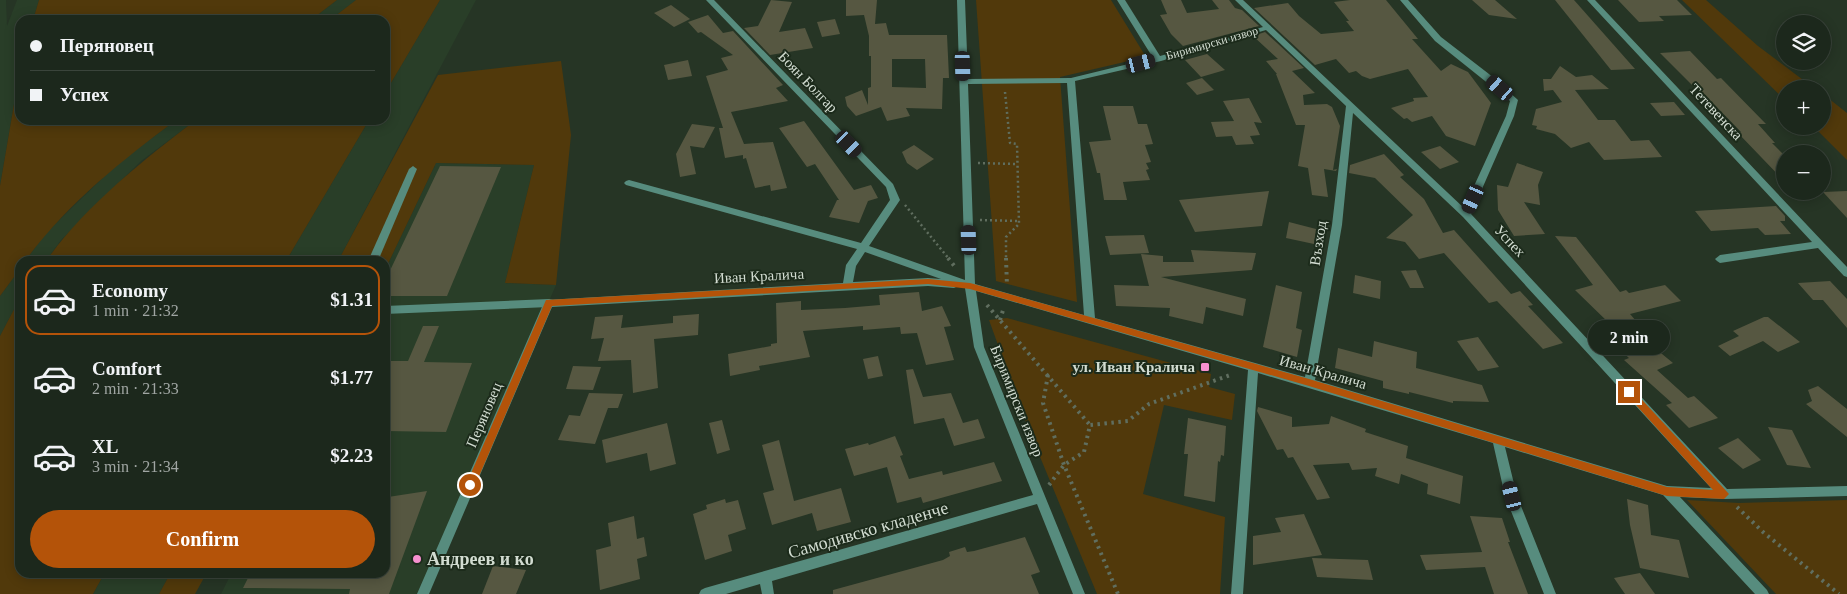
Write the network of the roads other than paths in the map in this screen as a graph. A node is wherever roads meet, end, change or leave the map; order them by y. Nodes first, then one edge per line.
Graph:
1 (710, 0) edge
2 (961, 0) edge
3 (1121, 0) edge
4 (1239, 0) edge
5 (1404, 0) edge
6 (1591, 0) edge
7 (1266, 28) junction
8 (1158, 59) junction
9 (1071, 80) junction
10 (964, 82) junction
11 (1350, 106) junction
12 (413, 169) dead end
13 (629, 183) dead end
14 (1466, 215) junction
15 (1820, 244) junction
16 (861, 247) junction
17 (375, 256) edge
18 (1720, 259) dead end
19 (1847, 273) edge
20 (847, 286) junction
21 (970, 286) junction
22 (549, 303) junction
23 (390, 310) edge
24 (1090, 321) junction
25 (1253, 366) junction
26 (1309, 383) junction
27 (1498, 439) junction
28 (1847, 491) edge
29 (1667, 492) junction
30 (1724, 494) junction
31 (1040, 498) junction
32 (765, 577) junction
33 (423, 594) edge
34 (705, 594) edge
35 (768, 594) edge
36 (1079, 594) edge
37 (1237, 594) edge
38 (1550, 594) edge
39 (1763, 594) edge

1 - 16 street, Боян Болгар
2 - 10 street, Биримирски извор
3 - 8 street, Биримирски извор
4 - 7 street, Успех
5 - 14 street
6 - 15 street, Тетевенска
7 - 8 street, Биримирски извор
7 - 11 street, Успех
8 - 9 street, Биримирски извор
9 - 10 street, Биримирски извор
9 - 24 street
10 - 21 street, Биримирски извор
11 - 14 street, Успех
11 - 26 street, Възход
12 - 17 street
13 - 16 street, Иван Кралича
14 - 30 street, Успех
15 - 18 street
15 - 19 street, Тетевенска
16 - 20 street
16 - 21 street, Иван Кралича
20 - 21 street, Иван Кралича
20 - 22 street, Иван Кралича
21 - 24 street, Иван Кралича
21 - 31 street, Биримирски извор
22 - 23 street, Иван Кралича
22 - 33 street, Перяновец
24 - 25 street, Иван Кралича
25 - 26 street, Иван Кралича
25 - 37 street
26 - 27 street, Иван Кралича
27 - 29 street, Иван Кралича
27 - 38 street
28 - 30 street
29 - 30 street
29 - 39 street
31 - 32 street, Самодивско кладенче
31 - 36 street, Биримирски извор
32 - 34 street, Самодивско кладенче
32 - 35 street

